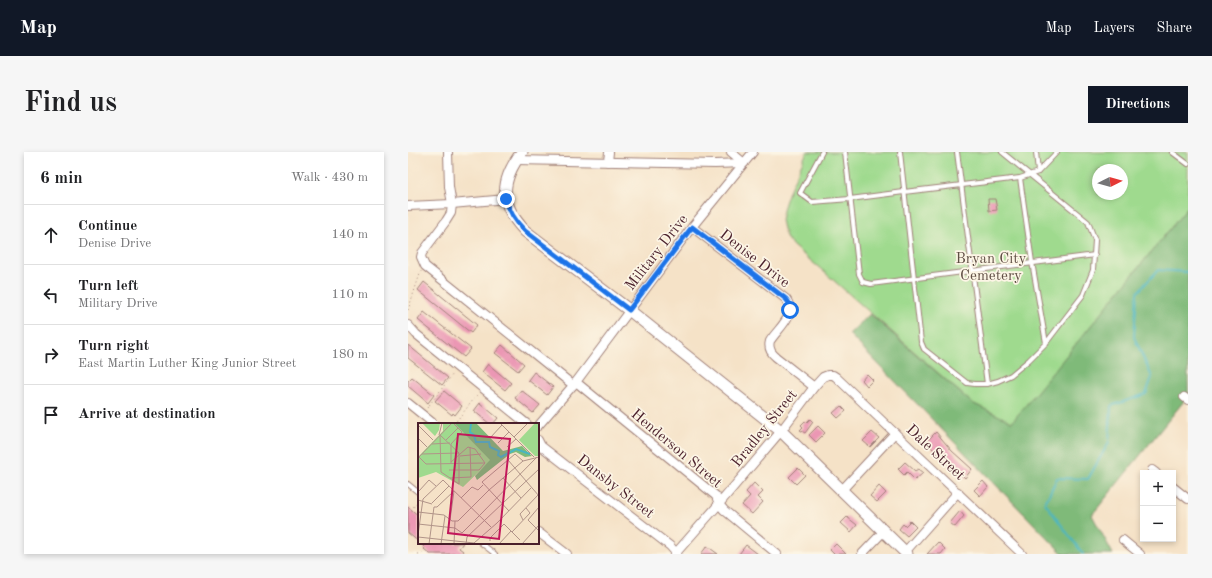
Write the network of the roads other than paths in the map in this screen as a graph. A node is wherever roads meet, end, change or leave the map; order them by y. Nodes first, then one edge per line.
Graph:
1 (448, 152) edge
2 (608, 152) edge
3 (731, 152) edge
4 (753, 152) edge
5 (822, 152) edge
6 (845, 152) edge
7 (900, 152) edge
8 (957, 152) edge
9 (1002, 152) edge
10 (1036, 152) edge
11 (1057, 152) edge
12 (1173, 152) edge
13 (519, 156) edge
14 (608, 162) junction
15 (744, 163) junction
16 (1188, 164) edge
17 (1038, 172) junction
18 (1031, 175) junction
19 (1020, 178) junction
20 (962, 186) junction
21 (904, 192) junction
22 (506, 199) junction
23 (850, 199) junction
24 (452, 204) junction
25 (408, 206) edge
26 (692, 227) junction
27 (1095, 255) junction
28 (1032, 262) junction
29 (972, 270) junction
30 (914, 278) junction
31 (629, 310) junction
32 (408, 325) edge
33 (1046, 343) junction
34 (828, 375) joint
35 (574, 384) junction
36 (987, 384) junction
37 (814, 387) junction
38 (408, 403) edge
39 (433, 423) edge
40 (527, 423) edge
41 (539, 425) edge
42 (781, 431) junction
43 (895, 433) junction
44 (539, 442) edge
45 (408, 484) edge
46 (1176, 489) edge
47 (841, 491) junction
48 (418, 492) edge
49 (958, 492) junction
50 (1188, 499) edge
51 (719, 504) junction
52 (884, 531) junction
53 (539, 533) edge
54 (1123, 540) dead end
55 (482, 544) edge
56 (906, 553) edge
57 (495, 554) edge
58 (567, 554) edge
59 (676, 554) edge
60 (777, 554) edge
61 (862, 554) edge
62 (1022, 554) edge
63 (1140, 554) edge

1 - 24 street
2 - 14 street
3 - 15 street
4 - 15 street, Military Drive
5 - 23 lane
6 - 23 lane
7 - 21 lane
8 - 20 lane
9 - 18 lane
10 - 17 lane
11 - 17 lane
12 - 16 lane
13 - 14 street
13 - 22 street
14 - 15 street
15 - 26 street, Military Drive
17 - 18 lane
18 - 19 lane
18 - 27 lane
19 - 20 lane
19 - 28 lane
20 - 21 lane
20 - 29 lane
21 - 23 lane
21 - 30 lane
22 - 24 street
22 - 31 street
23 - 30 lane
24 - 25 street
24 - 35 street, Henderson Street
26 - 31 street, Military Drive
26 - 37 street, Denise Drive
27 - 28 lane
27 - 33 lane
28 - 29 lane
28 - 33 lane
29 - 30 lane
29 - 36 lane
30 - 36 lane
31 - 35 street, Military Drive
31 - 42 street
32 - 40 street
33 - 36 lane
34 - 37 street, Bradley Street
34 - 43 street, Dale Street
35 - 41 street, Military Drive
35 - 51 street, Henderson Street
37 - 42 street, Bradley Street
38 - 39 street
42 - 47 street
42 - 51 street, Bradley Street
43 - 47 street
43 - 49 street, Dale Street
44 - 59 street, Dansby Street
45 - 48 lane
46 - 50 street
47 - 52 street
49 - 56 street
49 - 62 street, Dale Street
51 - 59 street, Bradley Street
51 - 60 street, Henderson Street
52 - 56 street
52 - 61 street
53 - 58 street
54 - 63 street
55 - 57 lane

